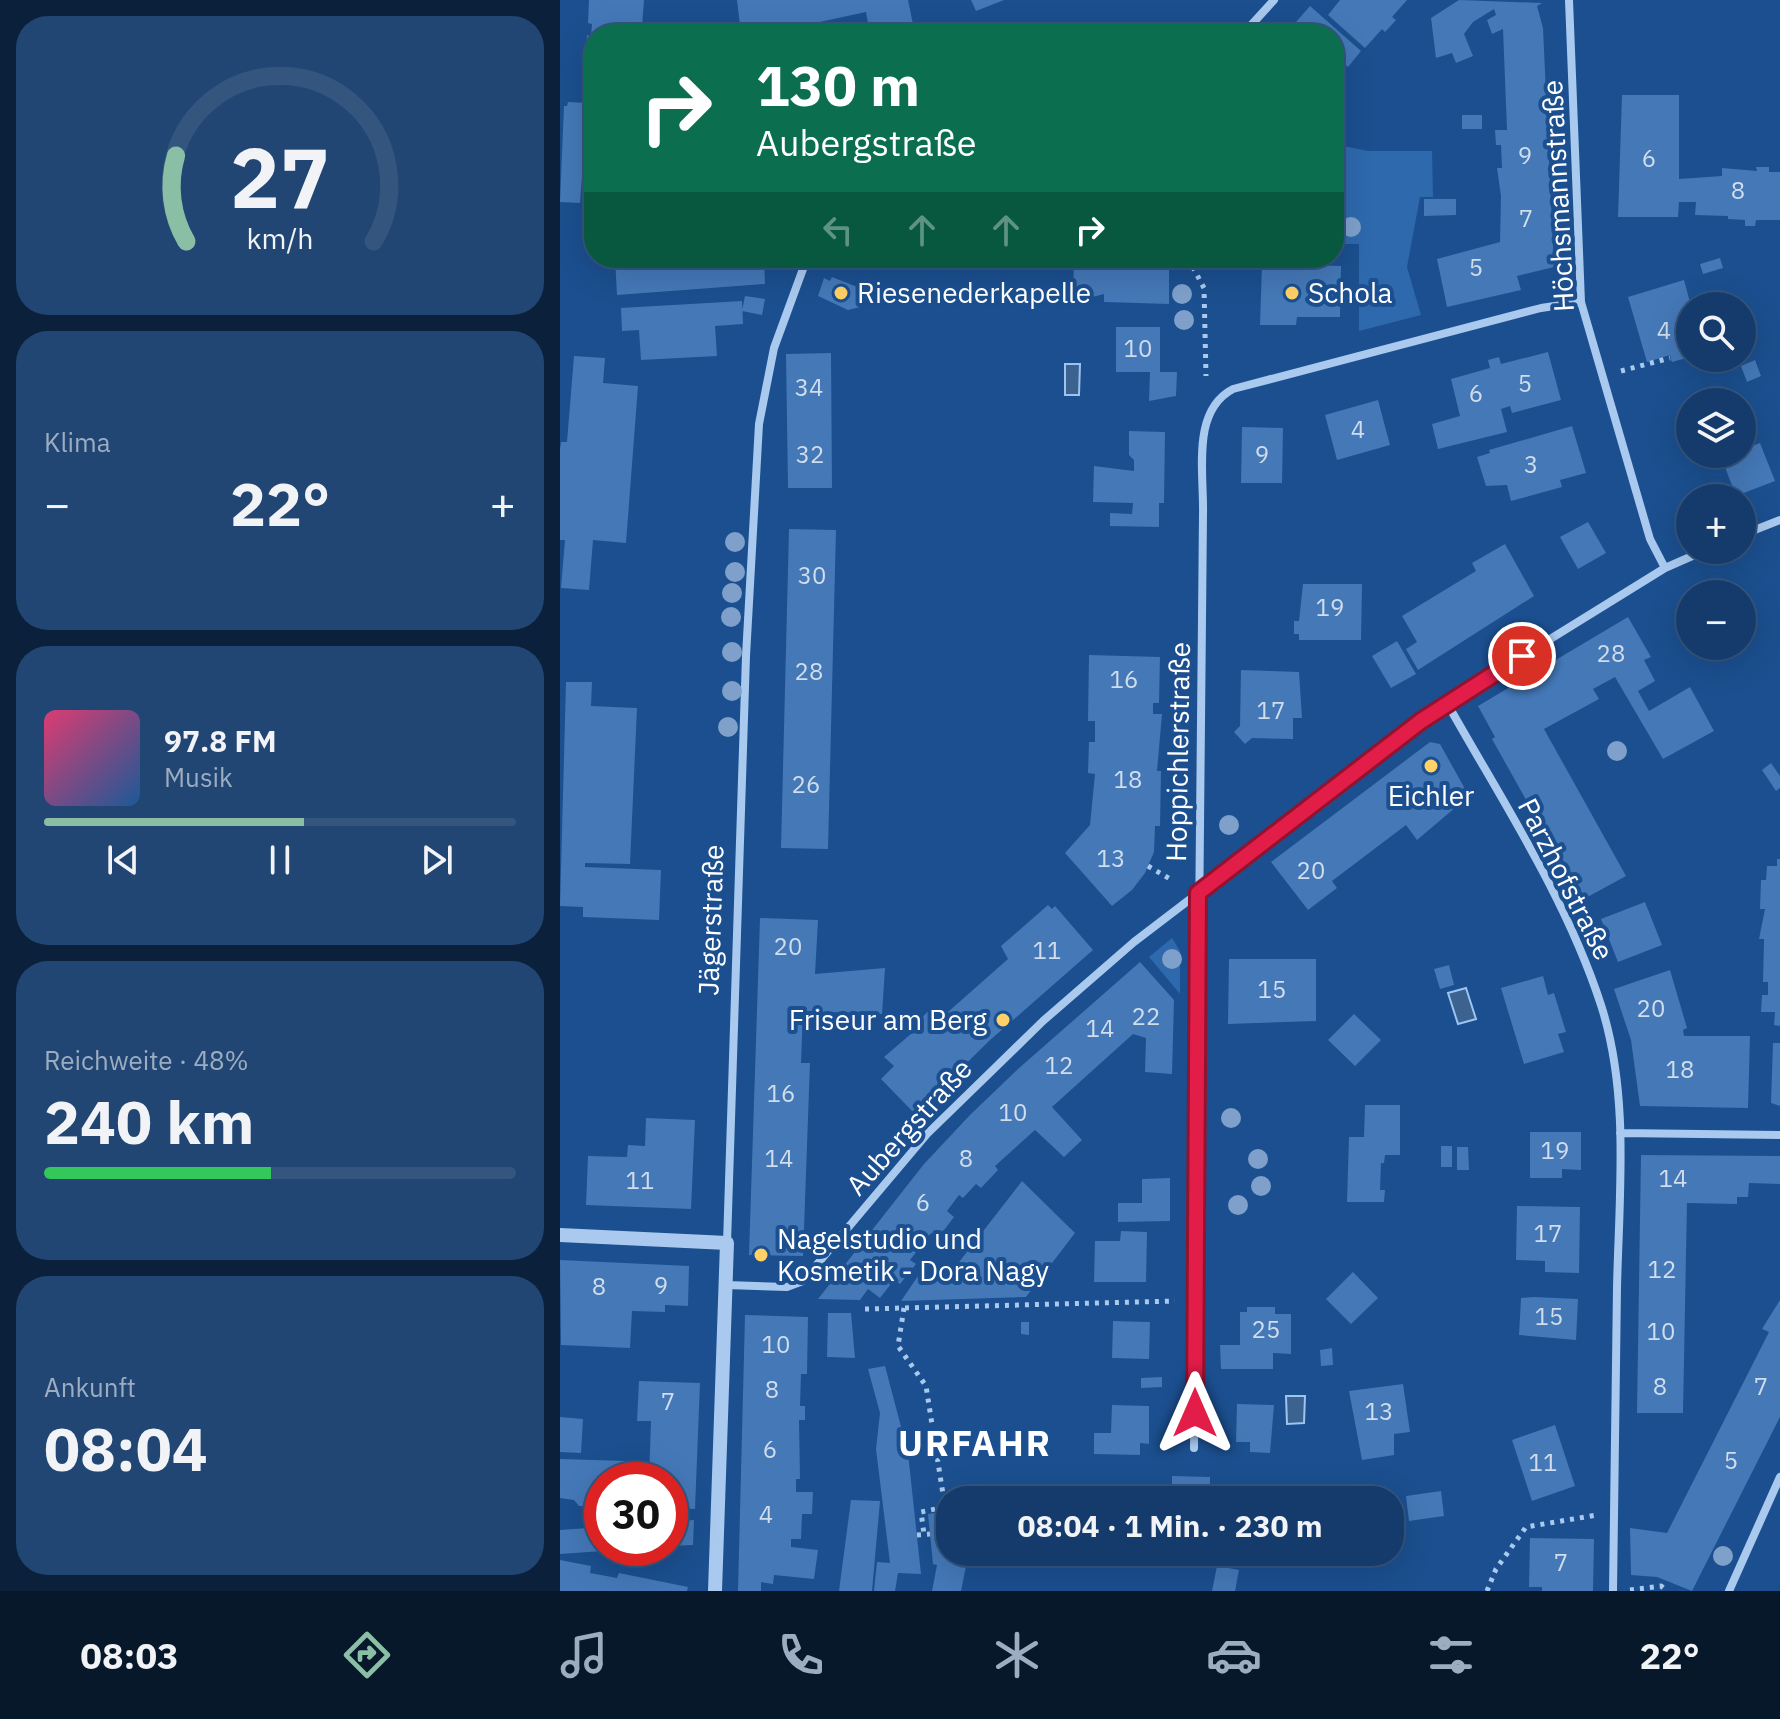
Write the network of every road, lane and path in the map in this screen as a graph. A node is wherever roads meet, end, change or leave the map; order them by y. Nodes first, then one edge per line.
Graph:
1 (1274, 0) edge
2 (1569, 0) edge
3 (1252, 24) edge
4 (803, 268) edge
5 (1193, 268) edge
6 (1581, 302) junction
7 (1670, 358) dead end
8 (1621, 371) dead end
9 (1206, 376) dead end
10 (1780, 520) edge
11 (1756, 529) edge
12 (1676, 563) edge
13 (1665, 568) junction
14 (1447, 703) junction
15 (1148, 866) dead end
16 (1170, 879) dead end
17 (1198, 893) junction
18 (1620, 1133) junction
19 (1780, 1135) edge
20 (560, 1235) edge
21 (727, 1243) junction
22 (726, 1285) junction
23 (1175, 1301) dead end
24 (904, 1308) junction
25 (865, 1309) dead end
26 (1194, 1448) dead end
27 (1780, 1477) edge
28 (1598, 1515) dead end
29 (917, 1535) dead end
30 (1663, 1579) dead end
31 (1661, 1586) junction
32 (715, 1591) edge
33 (1487, 1591) edge
34 (1613, 1591) edge
35 (1626, 1591) edge
36 (1667, 1591) edge
37 (1729, 1591) edge

1 - 3 street
2 - 6 street, Höchsmannstraße
4 - 21 street, Jägerstraße
5 - 9 path
6 - 13 street, Höchsmannstraße
6 - 17 street, Hoppichlerstraße
7 - 8 path
10 - 11 street
12 - 13 street, Aubergstraße
13 - 14 street, Aubergstraße
14 - 17 street, Aubergstraße
14 - 18 street, Parzhofstraße
15 - 16 path
17 - 22 street, Aubergstraße
17 - 26 street, Hoppichlerstraße
18 - 19 street
18 - 34 street, Parzhofstraße
20 - 21 street
21 - 22 street, Jägerstraße
22 - 32 street, Jägerstraße
23 - 24 path
24 - 25 path
24 - 29 path
27 - 37 street
28 - 33 path
30 - 31 path
31 - 35 path
31 - 36 path

